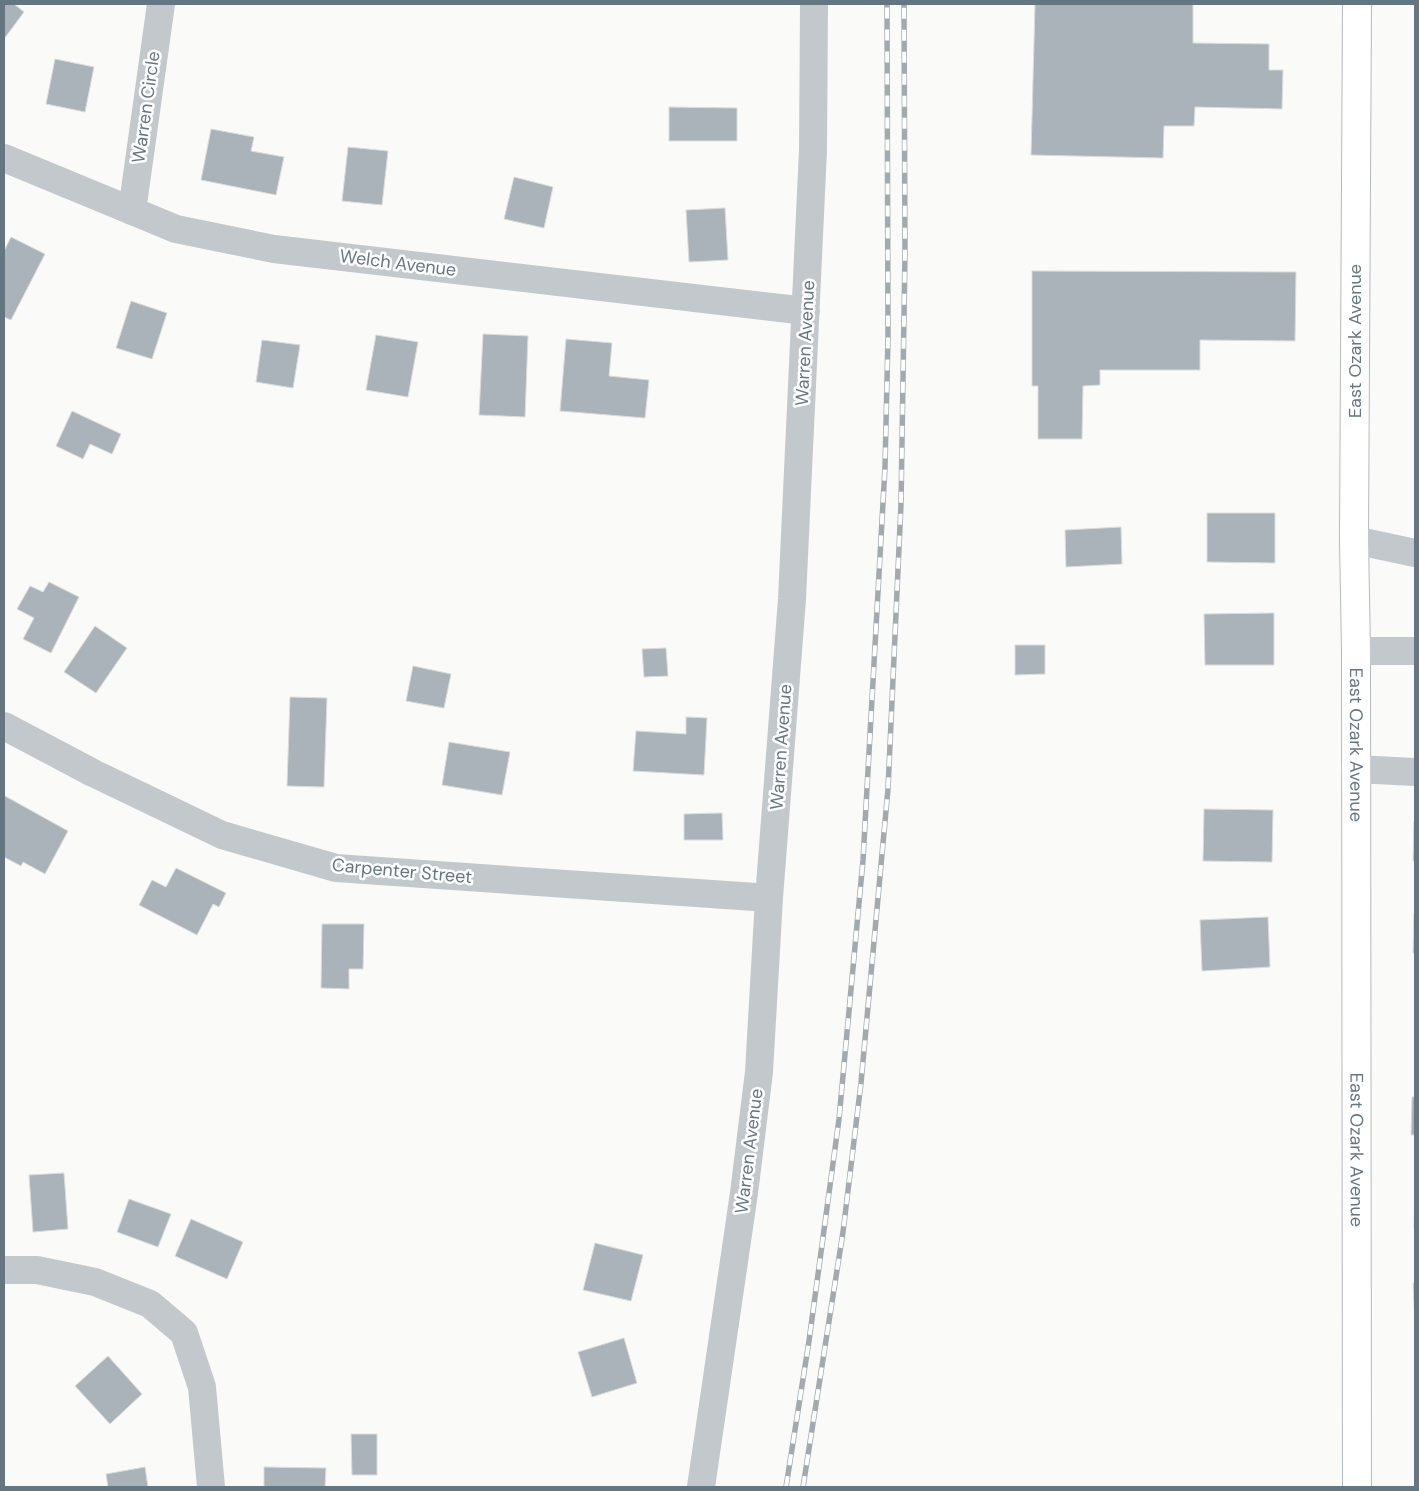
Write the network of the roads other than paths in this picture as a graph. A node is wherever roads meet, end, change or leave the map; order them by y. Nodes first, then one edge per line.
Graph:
1 (161, 4) edge
2 (814, 4) edge
3 (1357, 4) edge
4 (4, 158) edge
5 (132, 211) junction
6 (806, 311) junction
7 (1354, 540) junction
8 (1415, 553) edge
9 (1356, 651) junction
10 (1415, 651) edge
11 (4, 726) edge
12 (1355, 769) junction
13 (1415, 772) edge
14 (769, 898) junction
15 (4, 1270) edge
16 (211, 1487) edge
17 (702, 1487) edge
18 (1357, 1487) edge

1 - 5 street, Warren Circle
2 - 6 street, Warren Avenue
3 - 7 main road, East Ozark Avenue
4 - 5 street, Welch Avenue
5 - 6 street, Welch Avenue
6 - 14 street, Warren Avenue
7 - 8 street
7 - 9 main road, East Ozark Avenue
9 - 10 street
9 - 12 main road, East Ozark Avenue
11 - 14 street, Carpenter Street
12 - 13 street
12 - 18 main road, East Ozark Avenue
14 - 17 street, Warren Avenue
15 - 16 street

